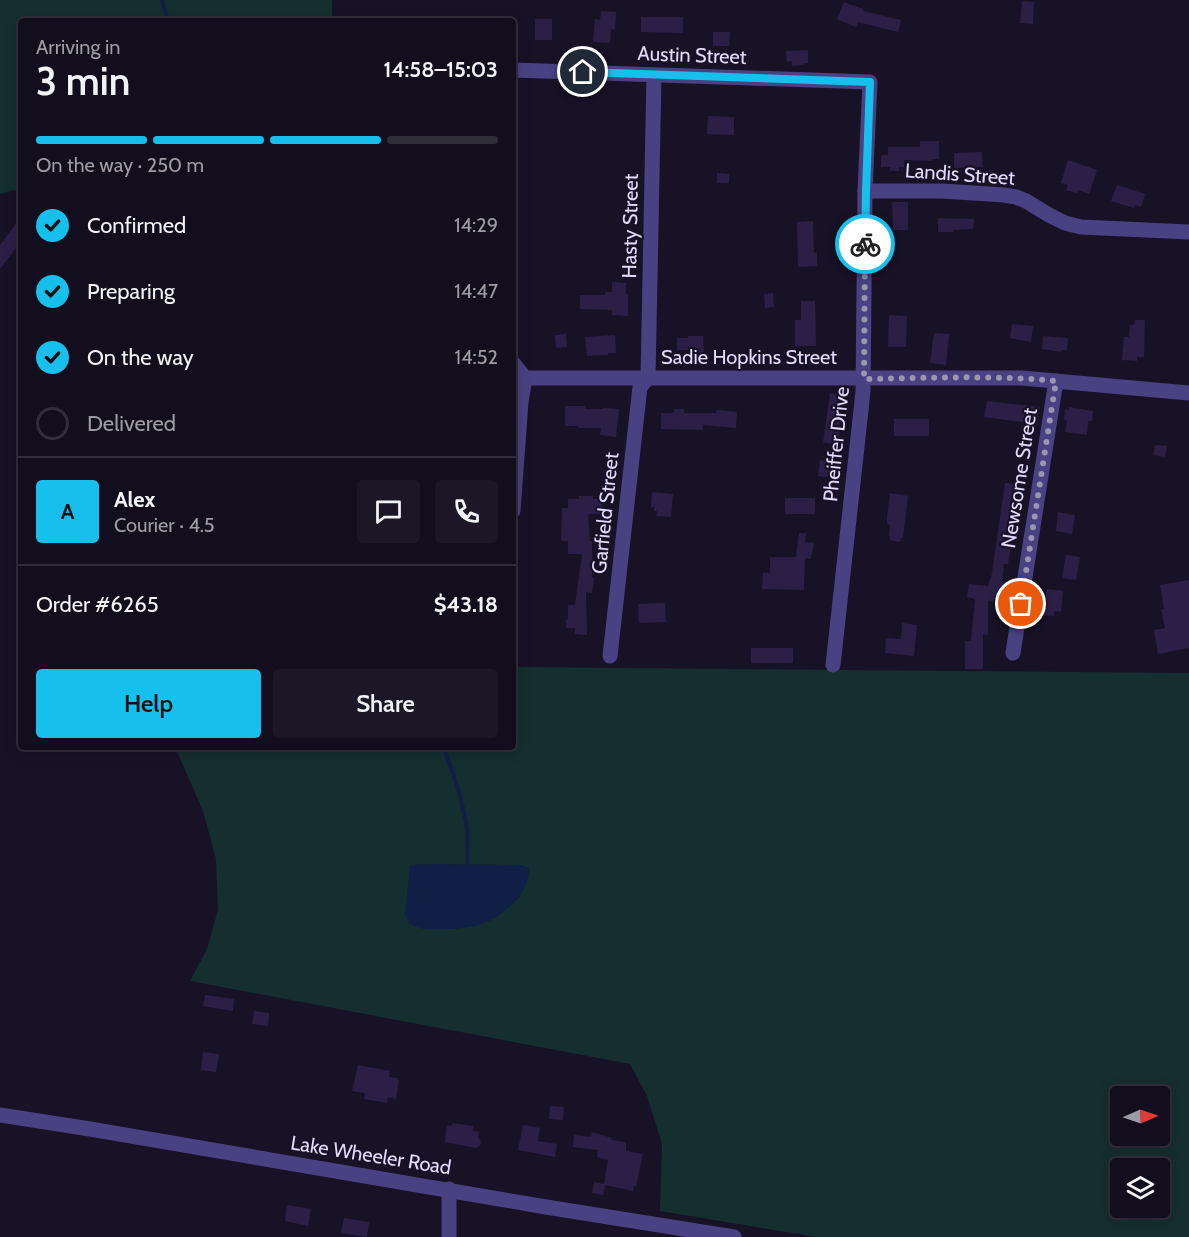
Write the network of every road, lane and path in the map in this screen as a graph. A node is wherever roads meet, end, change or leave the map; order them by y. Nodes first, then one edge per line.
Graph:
1 (516, 70) edge
2 (654, 75) junction
3 (870, 82) joint
4 (866, 191) junction
5 (1189, 232) edge
6 (516, 367) edge
7 (525, 378) junction
8 (648, 378) junction
9 (864, 379) junction
10 (1056, 381) junction
11 (1189, 393) edge
12 (516, 470) edge
13 (1013, 653) dead end
14 (610, 656) dead end
15 (833, 665) dead end
16 (0, 1115) edge
17 (449, 1189) junction
18 (449, 1237) edge
19 (734, 1237) edge

1 - 2 street, Austin Street
2 - 3 street, Austin Street
2 - 8 street, Hasty Street
3 - 4 street, Pheiffer Drive
4 - 5 street, Landis Street
4 - 9 street, Pheiffer Drive
6 - 7 street
7 - 8 street, Sadie Hopkins Street
7 - 12 street
8 - 9 street, Sadie Hopkins Street
8 - 14 street, Garfield Street
9 - 10 street, Sadie Hopkins Street
9 - 15 street, Pheiffer Drive
10 - 11 street, Sadie Hopkins Street
10 - 13 street, Newsome Street
16 - 17 street, Lake Wheeler Road
17 - 18 street
17 - 19 street, Lake Wheeler Road

